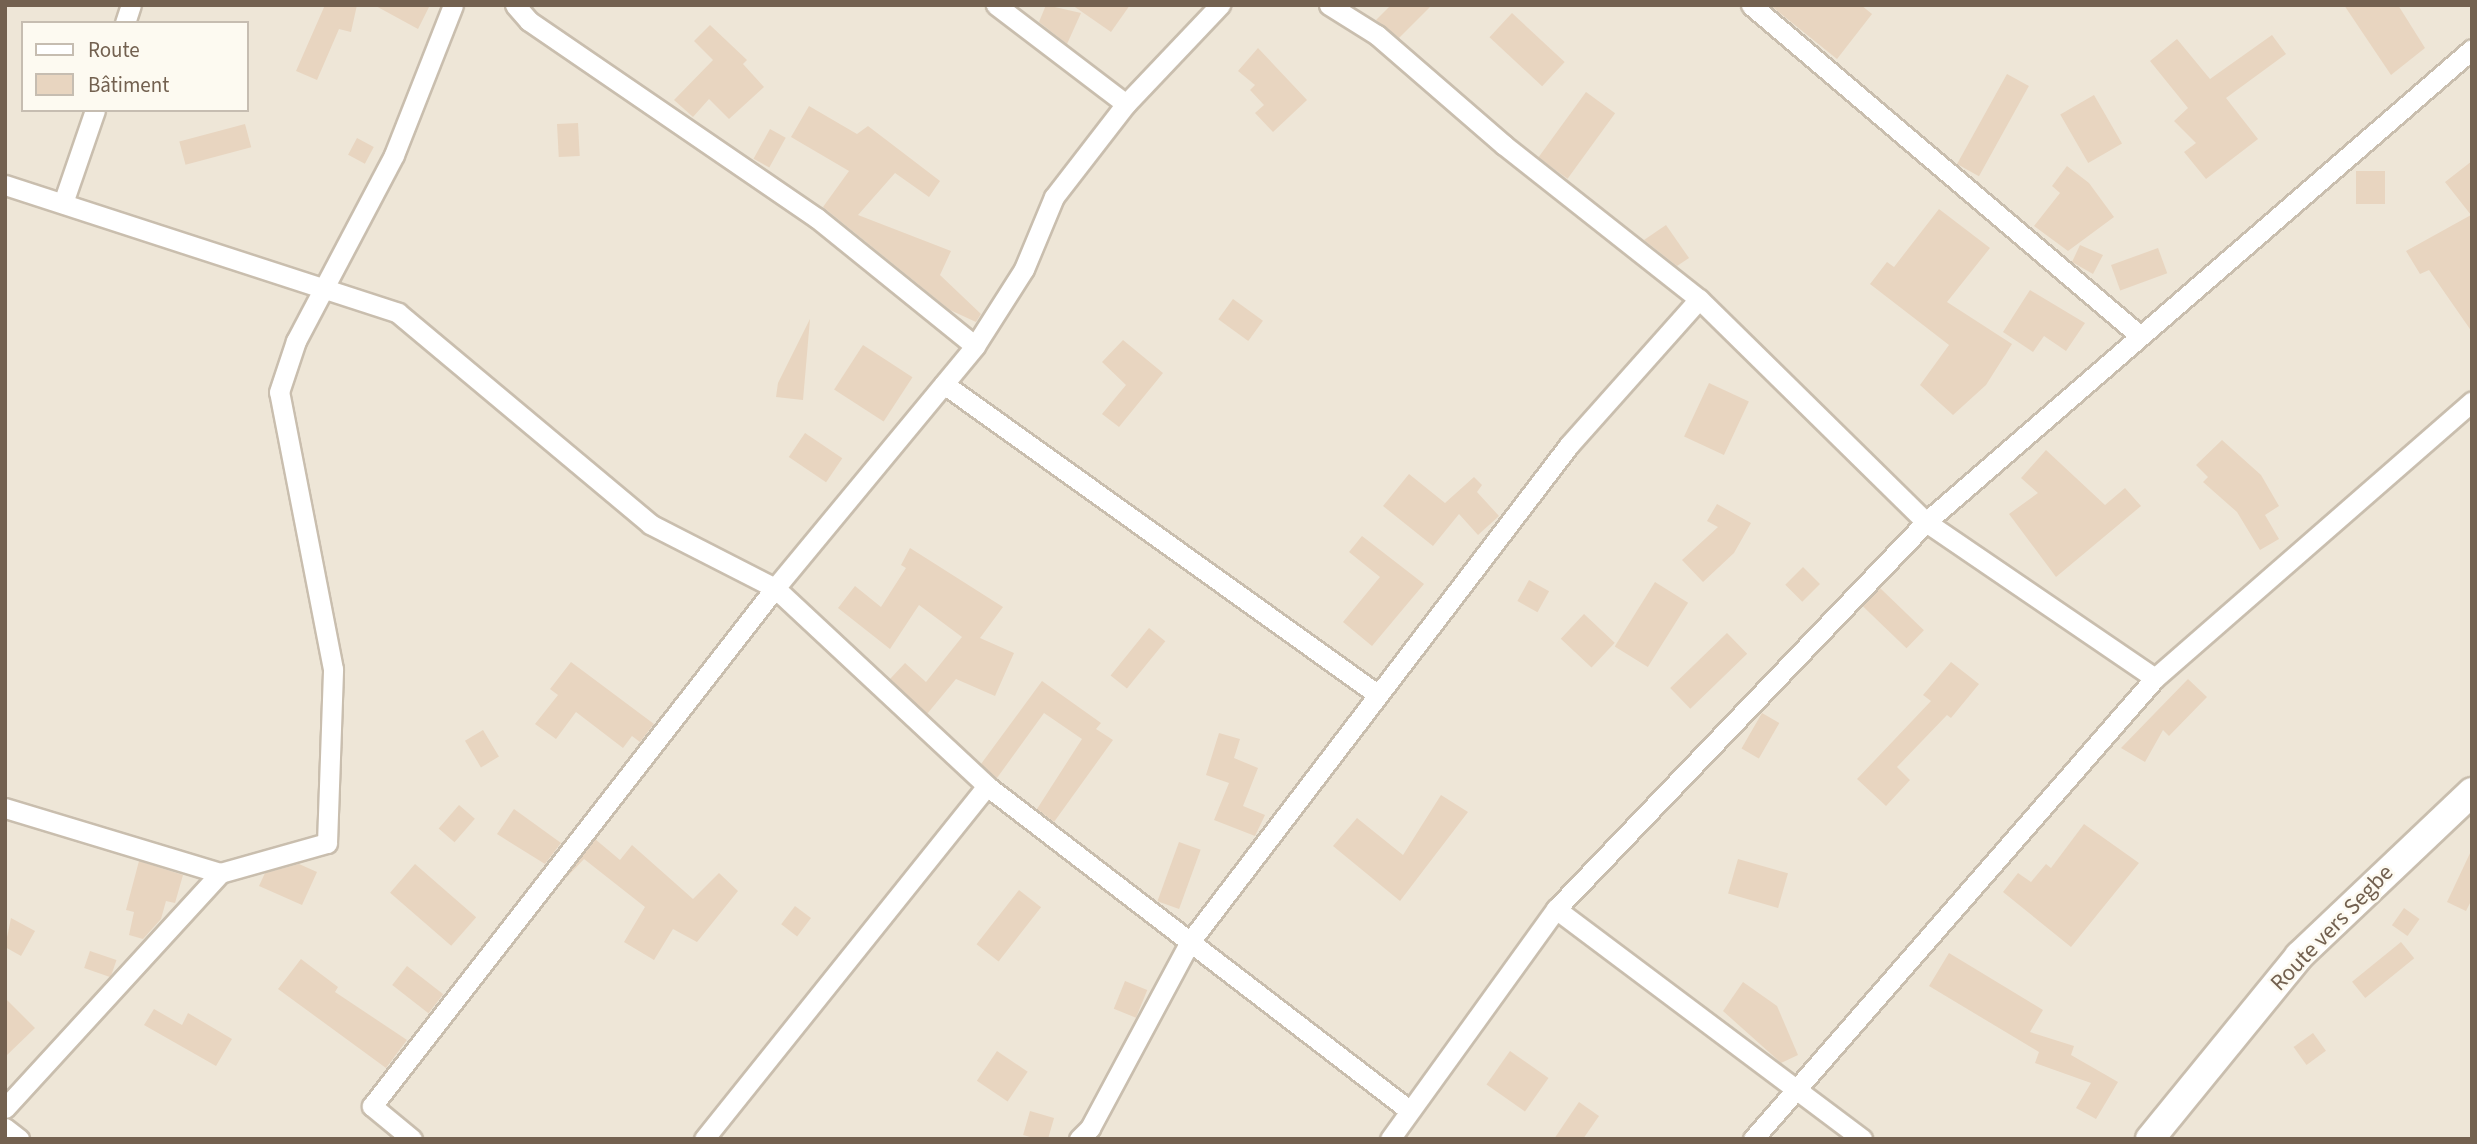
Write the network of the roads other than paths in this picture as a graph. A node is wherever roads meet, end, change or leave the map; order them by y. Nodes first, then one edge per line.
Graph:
1 (453, 5) edge
2 (515, 5) edge
3 (996, 5) edge
4 (1220, 5) edge
5 (1329, 5) edge
6 (1751, 5) edge
7 (2472, 49) edge
8 (1126, 104) junction
9 (94, 112) edge
10 (5, 185) edge
11 (63, 203) junction
12 (326, 287) junction
13 (1699, 299) junction
14 (2138, 334) junction
15 (975, 346) junction
16 (944, 384) junction
17 (2472, 401) edge
18 (1926, 522) junction
19 (775, 589) junction
20 (2154, 677) junction
21 (1377, 694) junction
22 (986, 786) junction
23 (2472, 792) edge
24 (5, 808) edge
25 (220, 873) junction
26 (1556, 909) junction
27 (1189, 943) junction
28 (1795, 1086) junction
29 (5, 1108) edge
30 (1409, 1111) junction
31 (5, 1128) edge
32 (19, 1139) edge
33 (412, 1139) edge
34 (704, 1139) edge
35 (1079, 1139) edge
36 (1390, 1139) edge
37 (1753, 1139) edge
38 (1862, 1139) edge
39 (2150, 1139) edge

1 - 12 street
2 - 15 street
3 - 8 street
4 - 8 street
5 - 13 street
6 - 14 street
7 - 14 street
8 - 15 street
9 - 11 street
10 - 11 street
11 - 12 street
12 - 19 street
12 - 25 street
13 - 18 street
13 - 21 street
14 - 18 street
15 - 16 street
16 - 19 street
16 - 21 street
17 - 20 street
18 - 20 street
18 - 26 street
19 - 22 street
19 - 33 street
20 - 28 street
21 - 27 street
22 - 27 street
22 - 34 street
23 - 39 main road, Route vers Segbe
24 - 25 street
25 - 29 street
26 - 28 street
26 - 30 street
27 - 30 street
27 - 35 street
28 - 37 street
28 - 38 street
30 - 36 street
31 - 32 street

